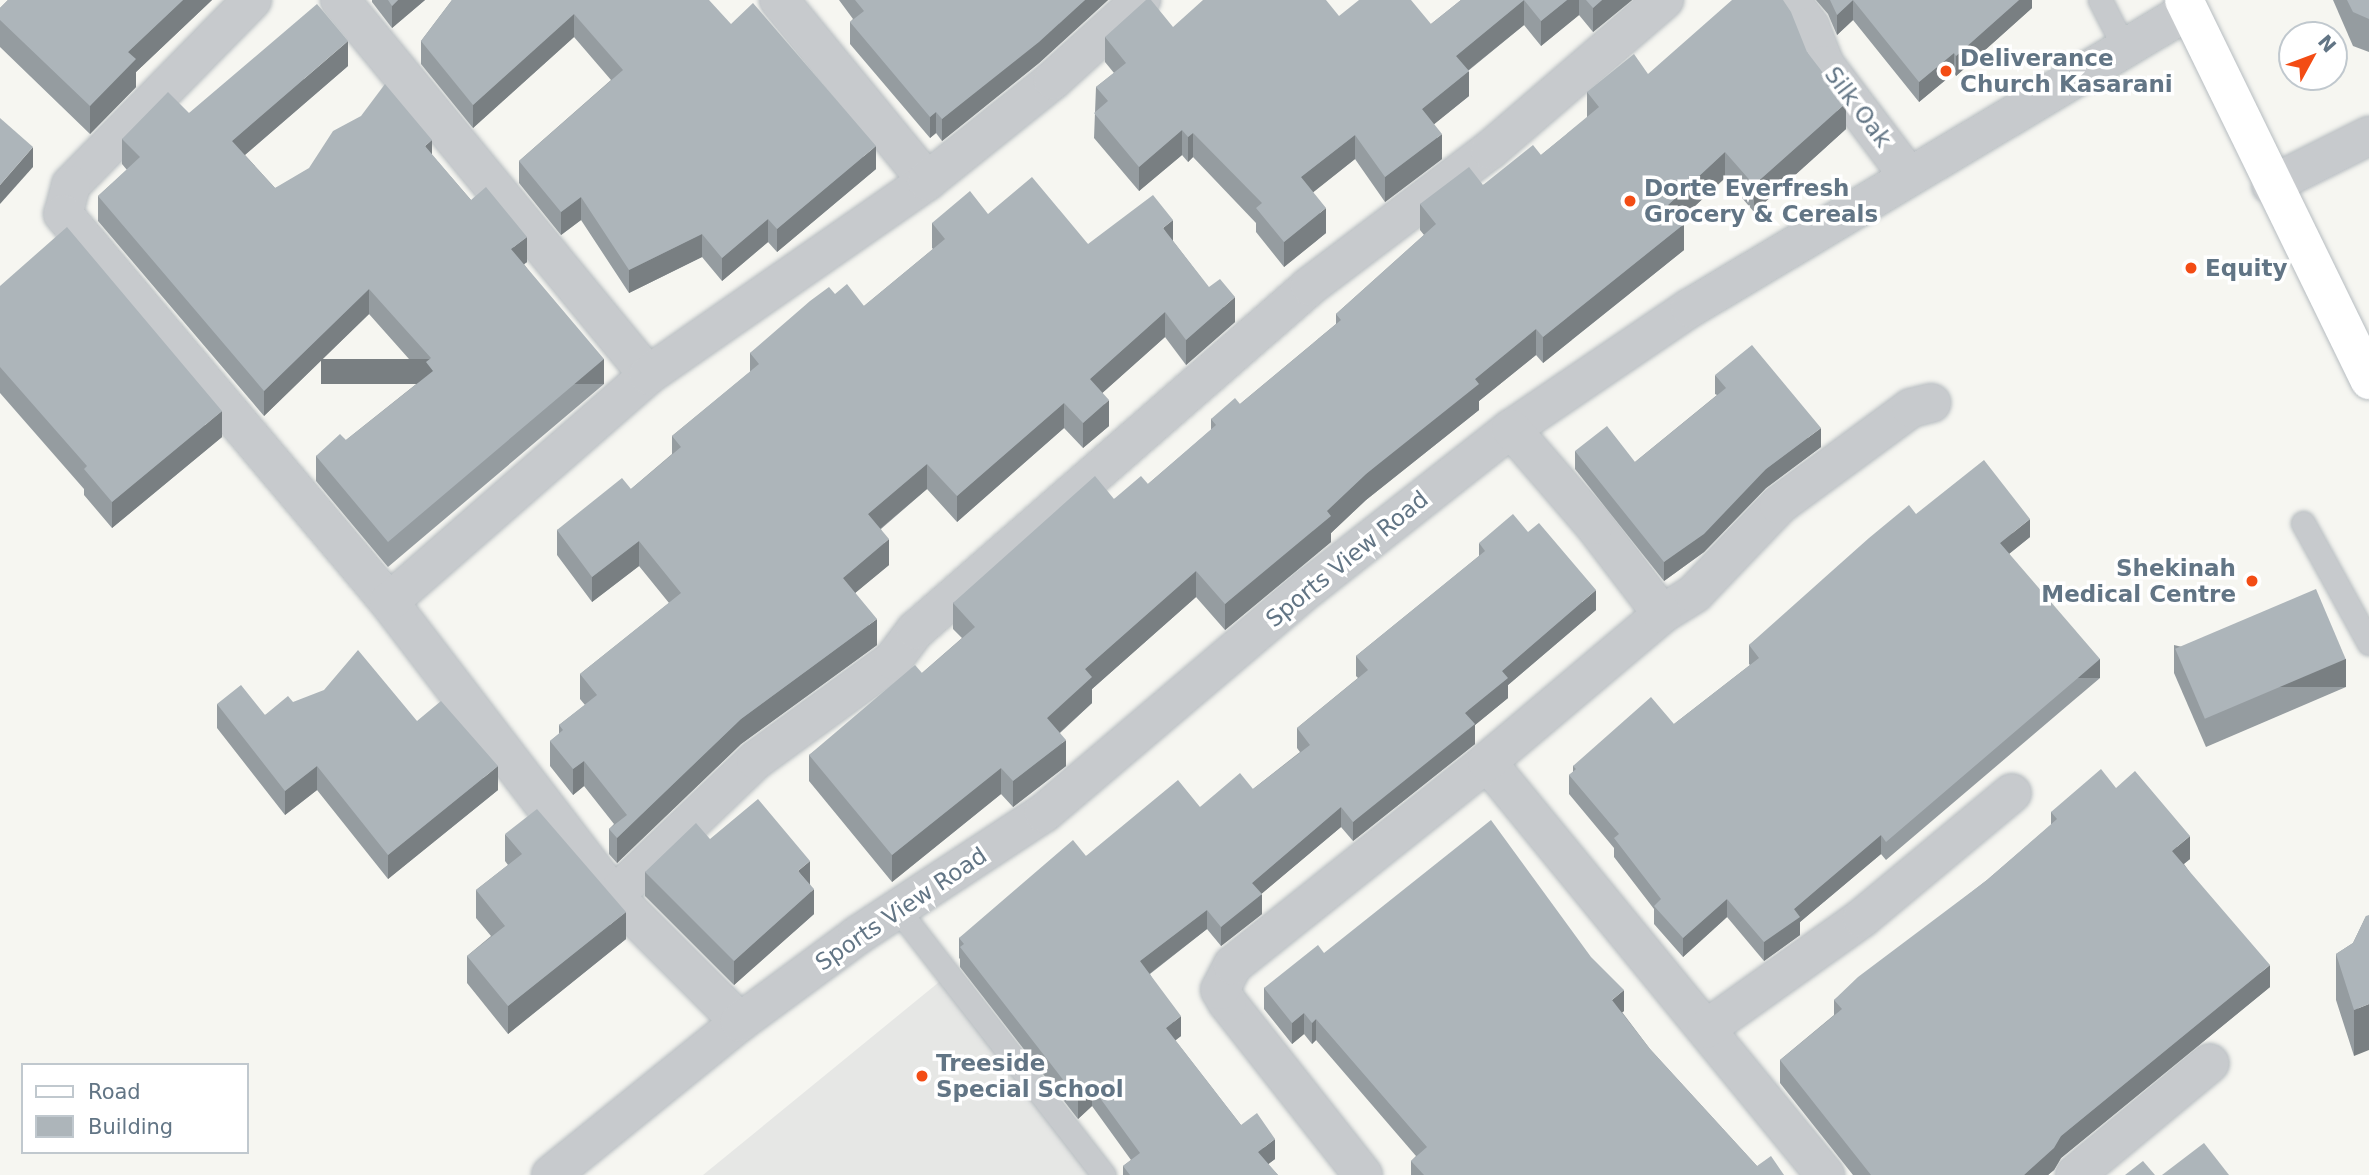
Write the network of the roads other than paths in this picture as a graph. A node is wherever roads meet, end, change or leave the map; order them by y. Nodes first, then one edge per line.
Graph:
1 (252, 0) edge
2 (341, 0) edge
3 (779, 0) edge
4 (1141, 0) edge
5 (1664, 0) edge
6 (1790, 0) edge
7 (2100, 0) edge
8 (2187, 5) edge
9 (2124, 47) junction
10 (2369, 135) edge
11 (1909, 175) junction
12 (927, 181) junction
13 (2271, 185) junction
14 (648, 375) junction
15 (2369, 380) edge
16 (1931, 403) dead end
17 (1511, 429) junction
18 (2303, 523) dead end
19 (389, 603) junction
20 (1662, 614) junction
21 (2369, 643) edge
22 (1487, 762) junction
23 (2012, 793) dead end
24 (614, 896) junction
25 (899, 911) junction
26 (740, 1022) junction
27 (1706, 1029) junction
28 (2210, 1063) dead end
29 (551, 1175) edge
30 (1104, 1175) edge
31 (1363, 1175) edge
32 (1825, 1175) edge
33 (2075, 1175) edge

1 - 19 street
2 - 14 street
3 - 12 street
4 - 12 street
5 - 24 street
6 - 11 street, Silk Oak
7 - 9 lane
8 - 9 street, Sports View Road
8 - 13 main road
9 - 11 street, Sports View Road
10 - 13 street
11 - 17 street, Sports View Road
12 - 14 street
13 - 15 main road
14 - 19 street
16 - 20 street
17 - 20 street
17 - 25 street, Sports View Road
18 - 21 lane
19 - 24 street
20 - 22 street
22 - 27 street
22 - 31 street
23 - 27 street
24 - 26 street
25 - 26 street, Sports View Road
25 - 30 lane
26 - 29 street, Sports View Road
27 - 32 street
28 - 33 street

